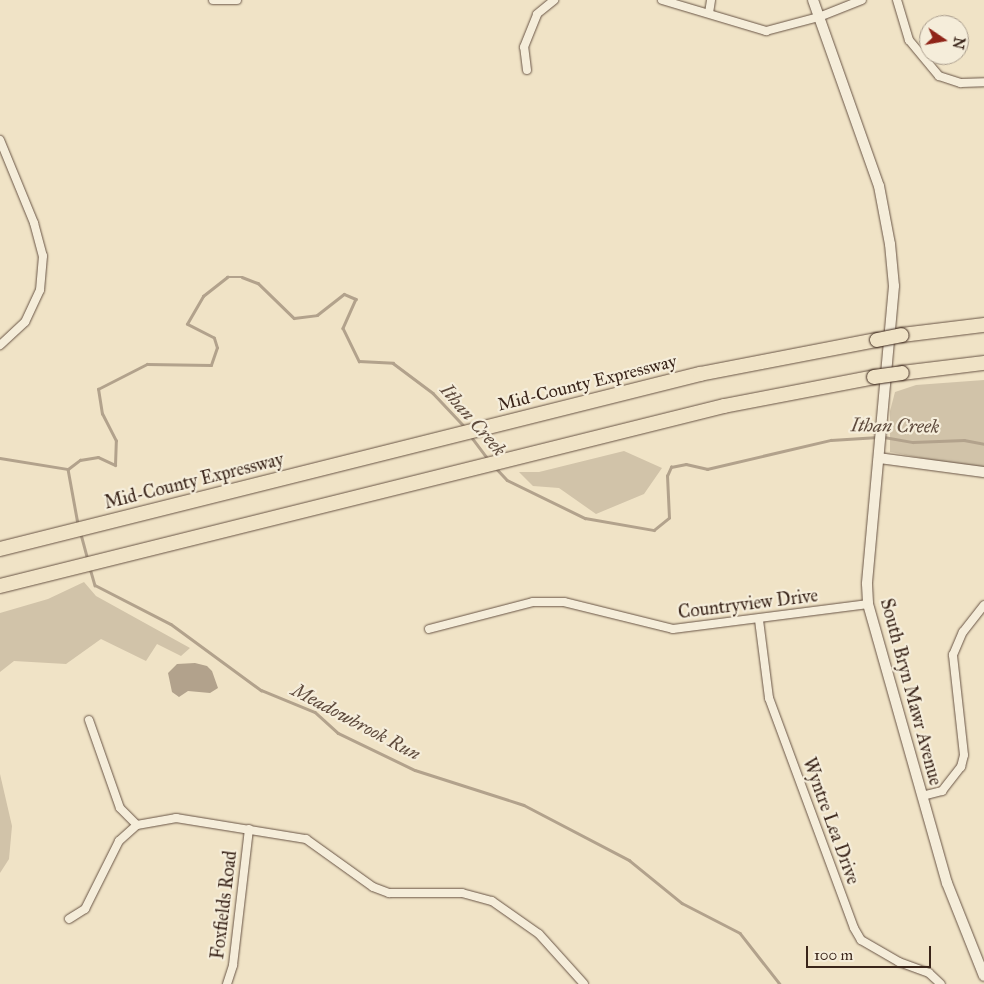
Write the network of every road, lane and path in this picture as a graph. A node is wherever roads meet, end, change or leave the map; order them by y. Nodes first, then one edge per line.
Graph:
1 (213, 0) edge
2 (237, 0) edge
3 (554, 0) edge
4 (662, 0) edge
5 (711, 0) edge
6 (813, 0) edge
7 (862, 0) edge
8 (897, 0) edge
9 (709, 13) junction
10 (819, 17) junction
11 (527, 70) dead end
12 (984, 82) edge
13 (0, 140) edge
14 (984, 325) edge
15 (0, 345) edge
16 (984, 364) edge
17 (879, 458) junction
18 (984, 472) edge
19 (0, 548) edge
20 (0, 586) edge
21 (868, 604) junction
22 (984, 604) edge
23 (760, 620) junction
24 (429, 629) dead end
25 (89, 720) dead end
26 (922, 796) junction
27 (137, 825) junction
28 (248, 829) junction
29 (69, 918) dead end
30 (984, 976) edge
31 (227, 984) edge
32 (584, 984) edge
33 (941, 984) edge

1 - 2 street
3 - 11 street
4 - 9 street
5 - 9 street
6 - 10 main road, South Bryn Mawr Avenue
7 - 10 street
8 - 12 street
9 - 10 street
10 - 17 main road, South Bryn Mawr Avenue
13 - 15 street
14 - 19 highway, Mid-County Expressway, bridge
16 - 20 highway, bridge
17 - 18 main road
17 - 21 main road, South Bryn Mawr Avenue
21 - 23 street, Countryview Drive
21 - 26 main road, South Bryn Mawr Avenue
22 - 26 street
23 - 24 street, Countryview Drive
23 - 33 street, Wyntre Lea Drive
25 - 27 street
26 - 30 main road, South Bryn Mawr Avenue
27 - 28 street
27 - 29 street
28 - 31 street, Foxfields Road
28 - 32 street

